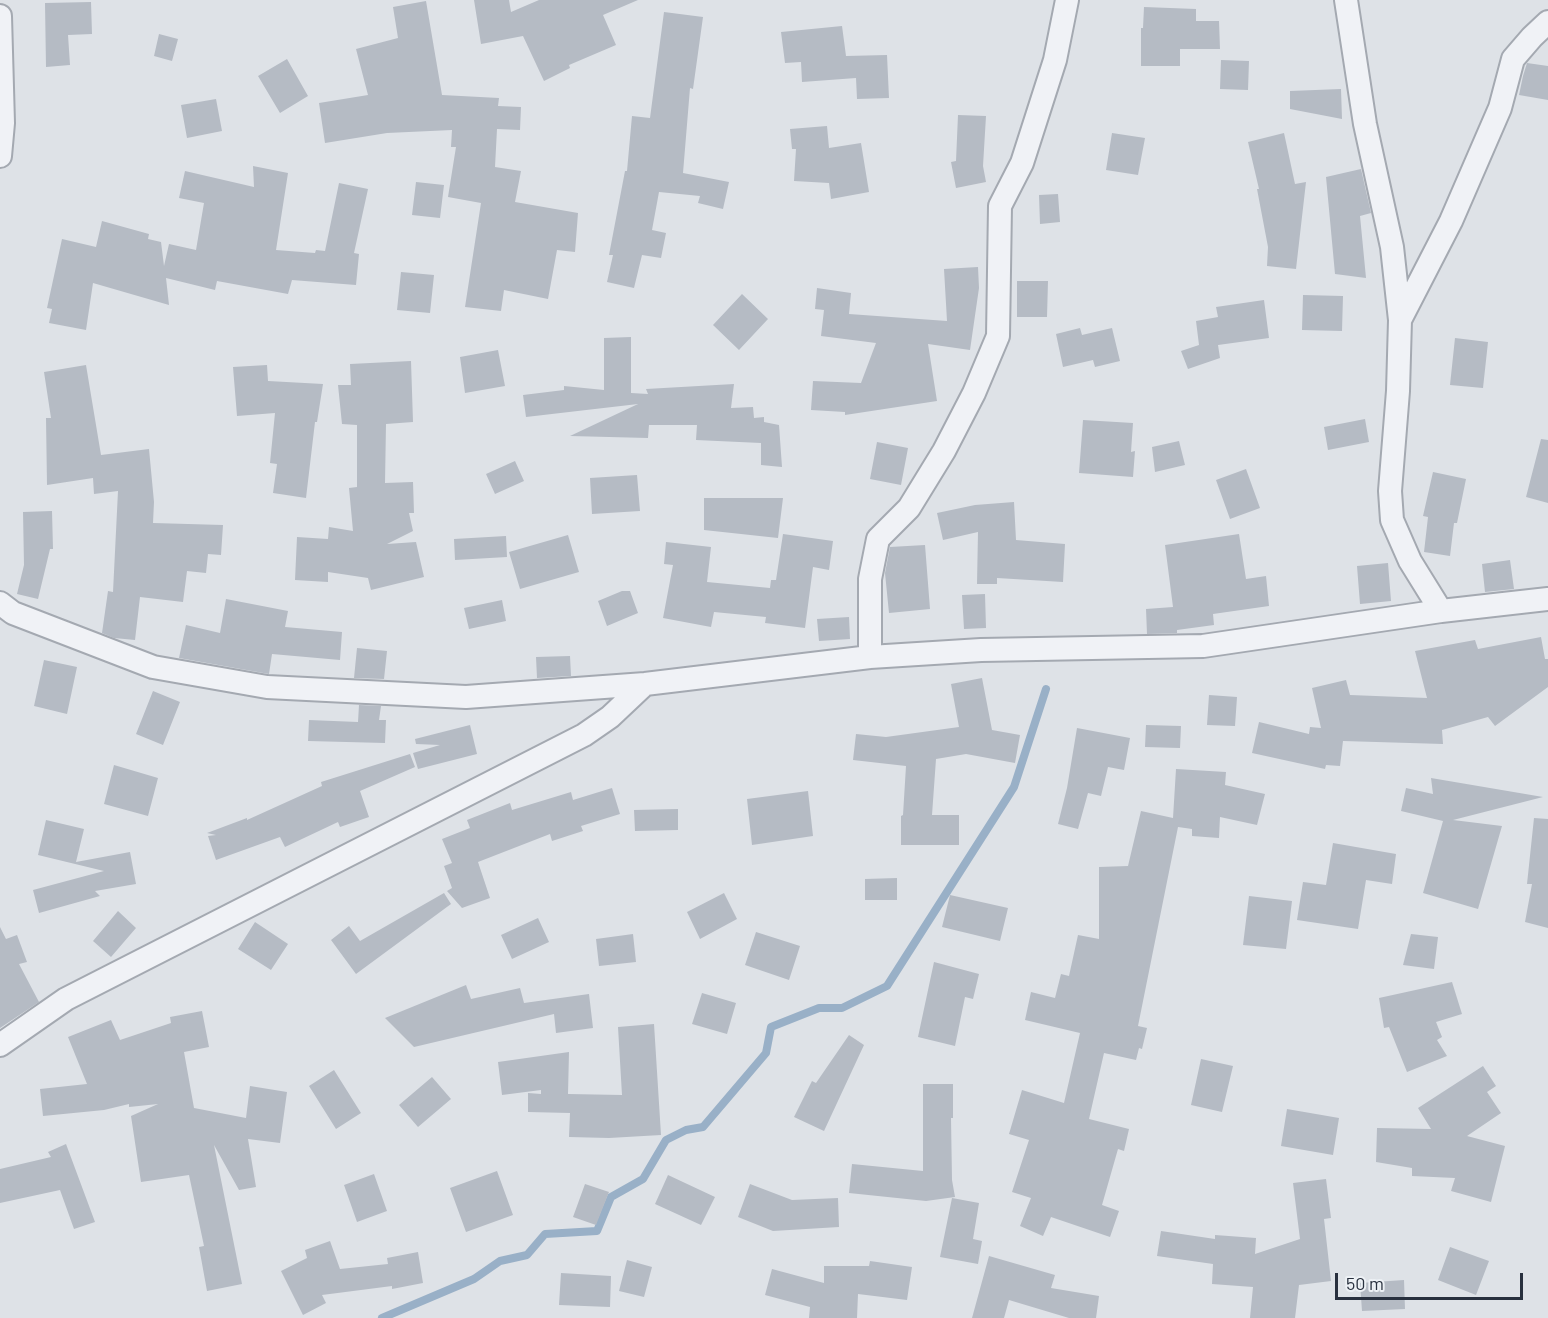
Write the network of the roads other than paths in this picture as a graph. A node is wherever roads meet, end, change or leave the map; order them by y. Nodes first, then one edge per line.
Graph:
1 (1067, 0) edge
2 (1346, 0) edge
3 (0, 16) edge
4 (1548, 22) edge
5 (0, 156) edge
6 (1400, 320) junction
7 (1548, 599) edge
8 (0, 603) edge
9 (1441, 611) junction
10 (870, 657) junction
11 (645, 684) junction
12 (0, 1045) edge

1 - 10 street
2 - 6 street
3 - 5 street
4 - 6 street
6 - 9 street
7 - 9 street
8 - 11 street
9 - 10 street
10 - 11 street
11 - 12 street

